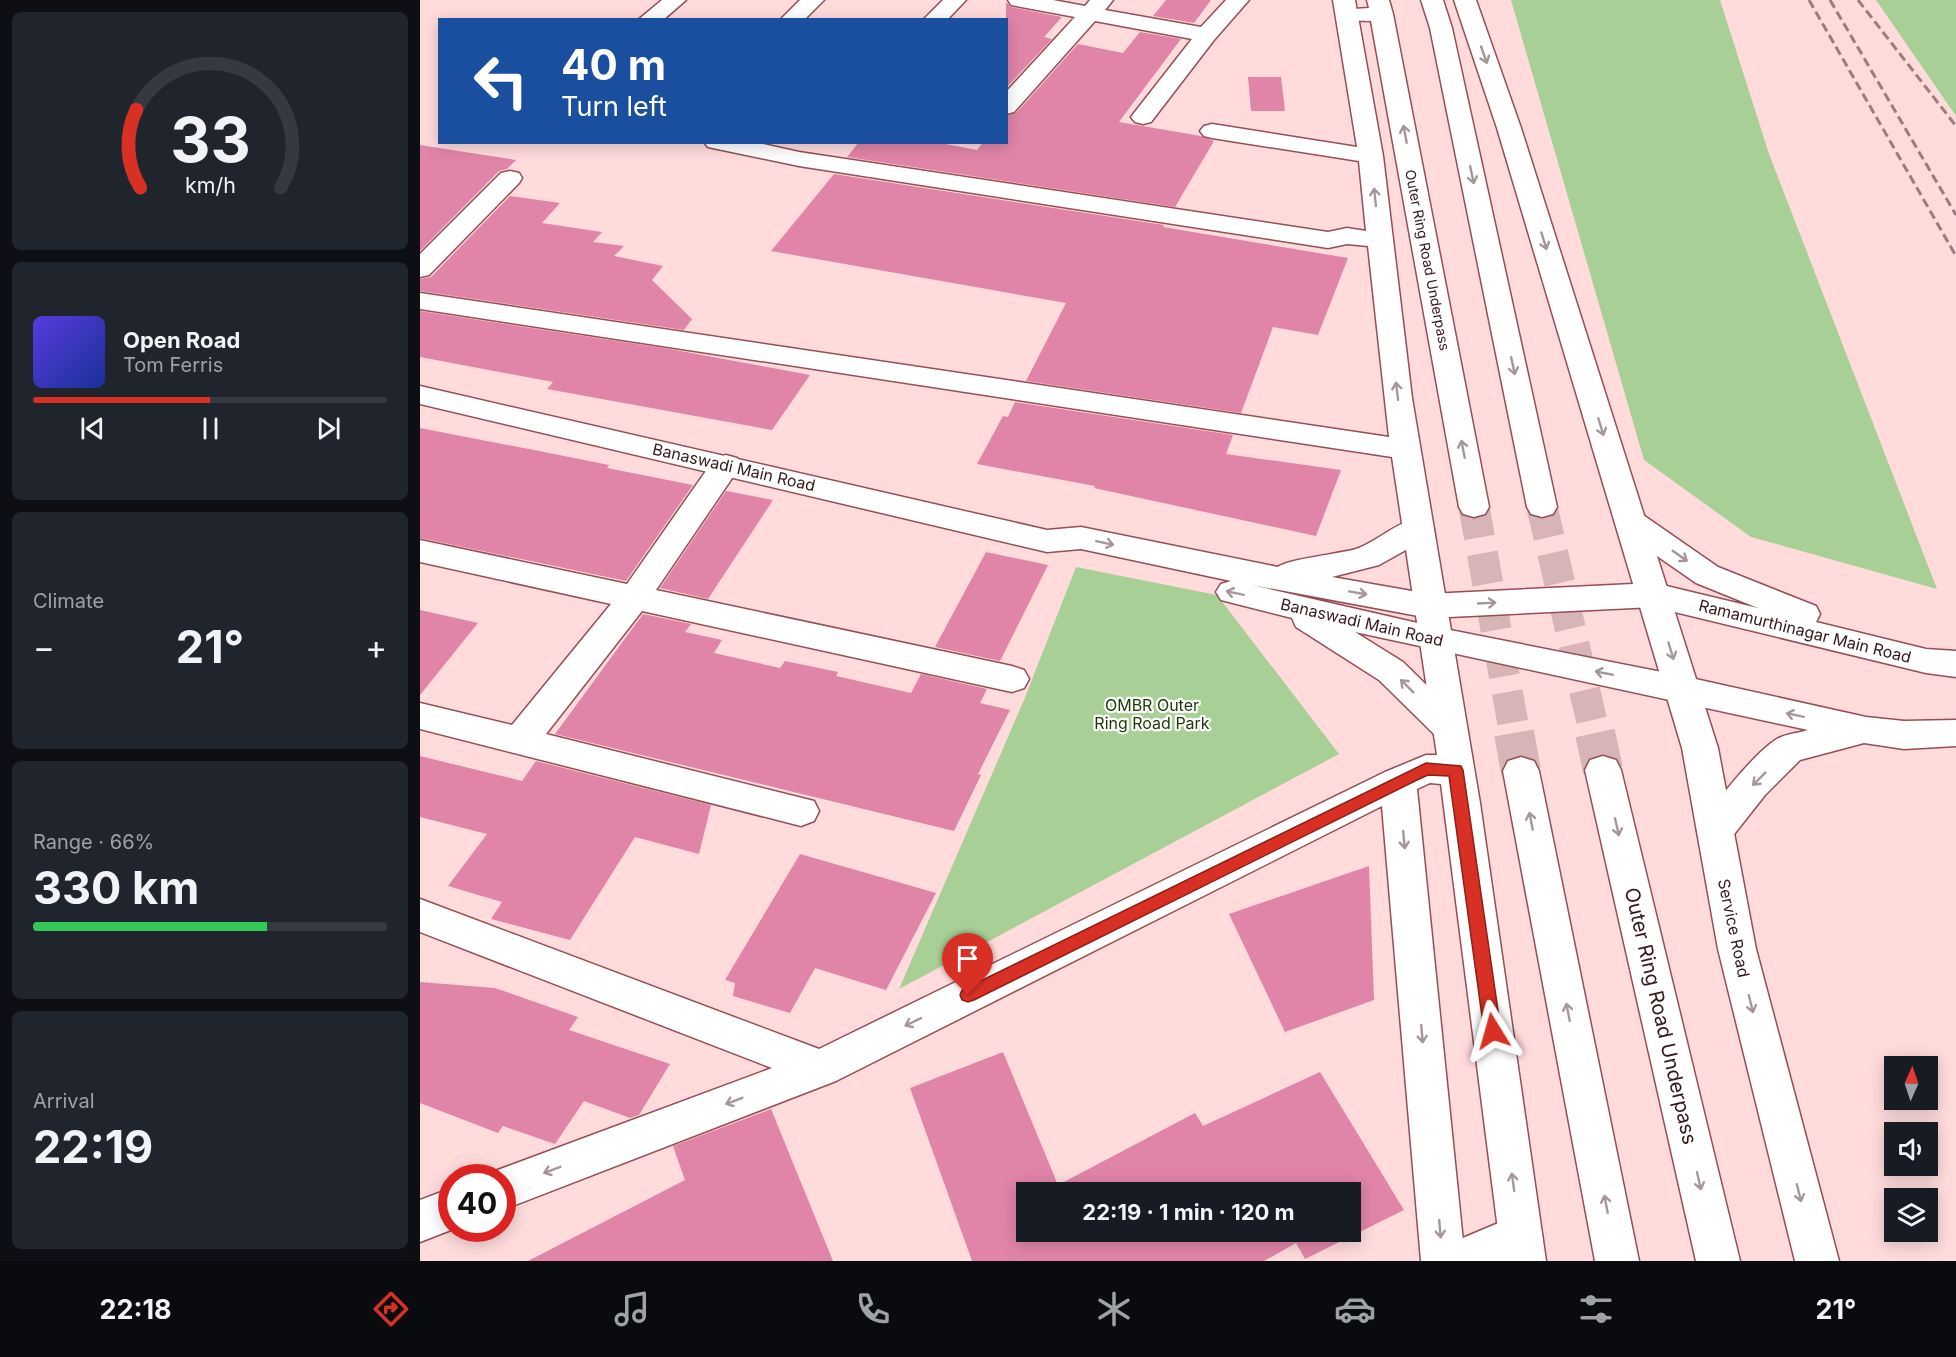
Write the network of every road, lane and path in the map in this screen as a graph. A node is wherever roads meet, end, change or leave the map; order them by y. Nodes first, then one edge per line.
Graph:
1 (675, 0) edge
2 (813, 0) edge
3 (955, 0) edge
4 (1019, 0) edge
5 (1238, 0) edge
6 (1432, 0) edge
7 (1465, 0) edge
8 (1096, 7) edge
9 (1346, 7) edge
10 (1380, 7) edge
11 (652, 18) edge
12 (793, 18) edge
13 (936, 18) edge
14 (1206, 35) junction
15 (1008, 105) edge
16 (1143, 117) dead end
17 (1212, 131) dead end
18 (726, 144) edge
19 (1371, 156) junction
20 (510, 178) dead end
21 (1380, 240) junction
22 (420, 269) edge
23 (420, 301) edge
24 (420, 395) edge
25 (1406, 449) junction
26 (726, 465) junction
27 (1474, 507) tunnel mouth
28 (1542, 507) tunnel mouth
29 (1632, 523) junction
30 (1418, 529) junction
31 (420, 551) edge
32 (1270, 589) junction
33 (1654, 595) junction
34 (635, 597) junction
35 (1429, 606) junction
36 (1435, 639) junction
37 (1941, 662) edge
38 (1012, 679) dead end
39 (1682, 689) junction
40 (420, 716) edge
41 (1448, 727) junction
42 (1866, 730) junction
43 (1956, 733) edge
44 (520, 741) junction
45 (1456, 770) junction
46 (1603, 770) tunnel mouth
47 (1521, 771) tunnel mouth
48 (1398, 782) junction
49 (801, 811) dead end
50 (1715, 831) junction
51 (420, 915) edge
52 (821, 1068) junction
53 (516, 1184) edge
54 (438, 1214) edge
55 (420, 1221) edge
56 (1522, 1249) edge
57 (1443, 1261) edge
58 (1462, 1261) edge
59 (1617, 1261) edge
60 (1718, 1261) edge
61 (1816, 1261) edge

1 - 11 main road
2 - 12 main road
3 - 13 main road
4 - 8 main road
5 - 14 main road
6 -> 28 main road
7 -> 29 main road, Service Road
8 - 14 main road
8 - 15 main road
9 - 10 main road
9 - 19 main road
27 -> 10 main road, Outer Ring Road Underpass
14 - 16 main road
17 - 19 main road
18 - 21 main road
21 -> 19 main road
20 - 22 main road
25 -> 21 main road
23 - 25 main road
24 - 26 main road, Banaswadi Main Road
25 - 30 main road
26 - 32 main road, Banaswadi Main Road
26 - 34 main road
29 - 33 main road, Service Road
29 -> 37 main road
30 - 32 main road
30 - 35 main road
31 - 34 main road
32 -> 35 main road, Banaswadi Main Road
32 - 36 main road, Banaswadi Main Road
41 -> 32 main road
35 -> 33 main road, Banaswadi Main Road
33 - 37 main road, Ramamurthinagar Main Road
33 -> 39 main road, Service Road
34 - 38 main road
34 - 44 main road
35 - 36 main road
39 -> 36 main road, Banaswadi Main Road
36 - 41 main road
42 -> 39 main road
39 - 50 main road, Service Road
40 - 44 main road
41 - 45 main road
42 - 43 main road
42 -> 50 main road
44 - 49 main road
45 - 48 main road
56 -> 45 main road
46 -> 60 main road, Outer Ring Road Underpass
59 -> 47 main road
48 -> 52 main road
48 -> 57 main road
50 -> 61 main road, Service Road
51 - 52 main road
52 -> 53 main road
54 - 55 main road
56 - 58 main road

